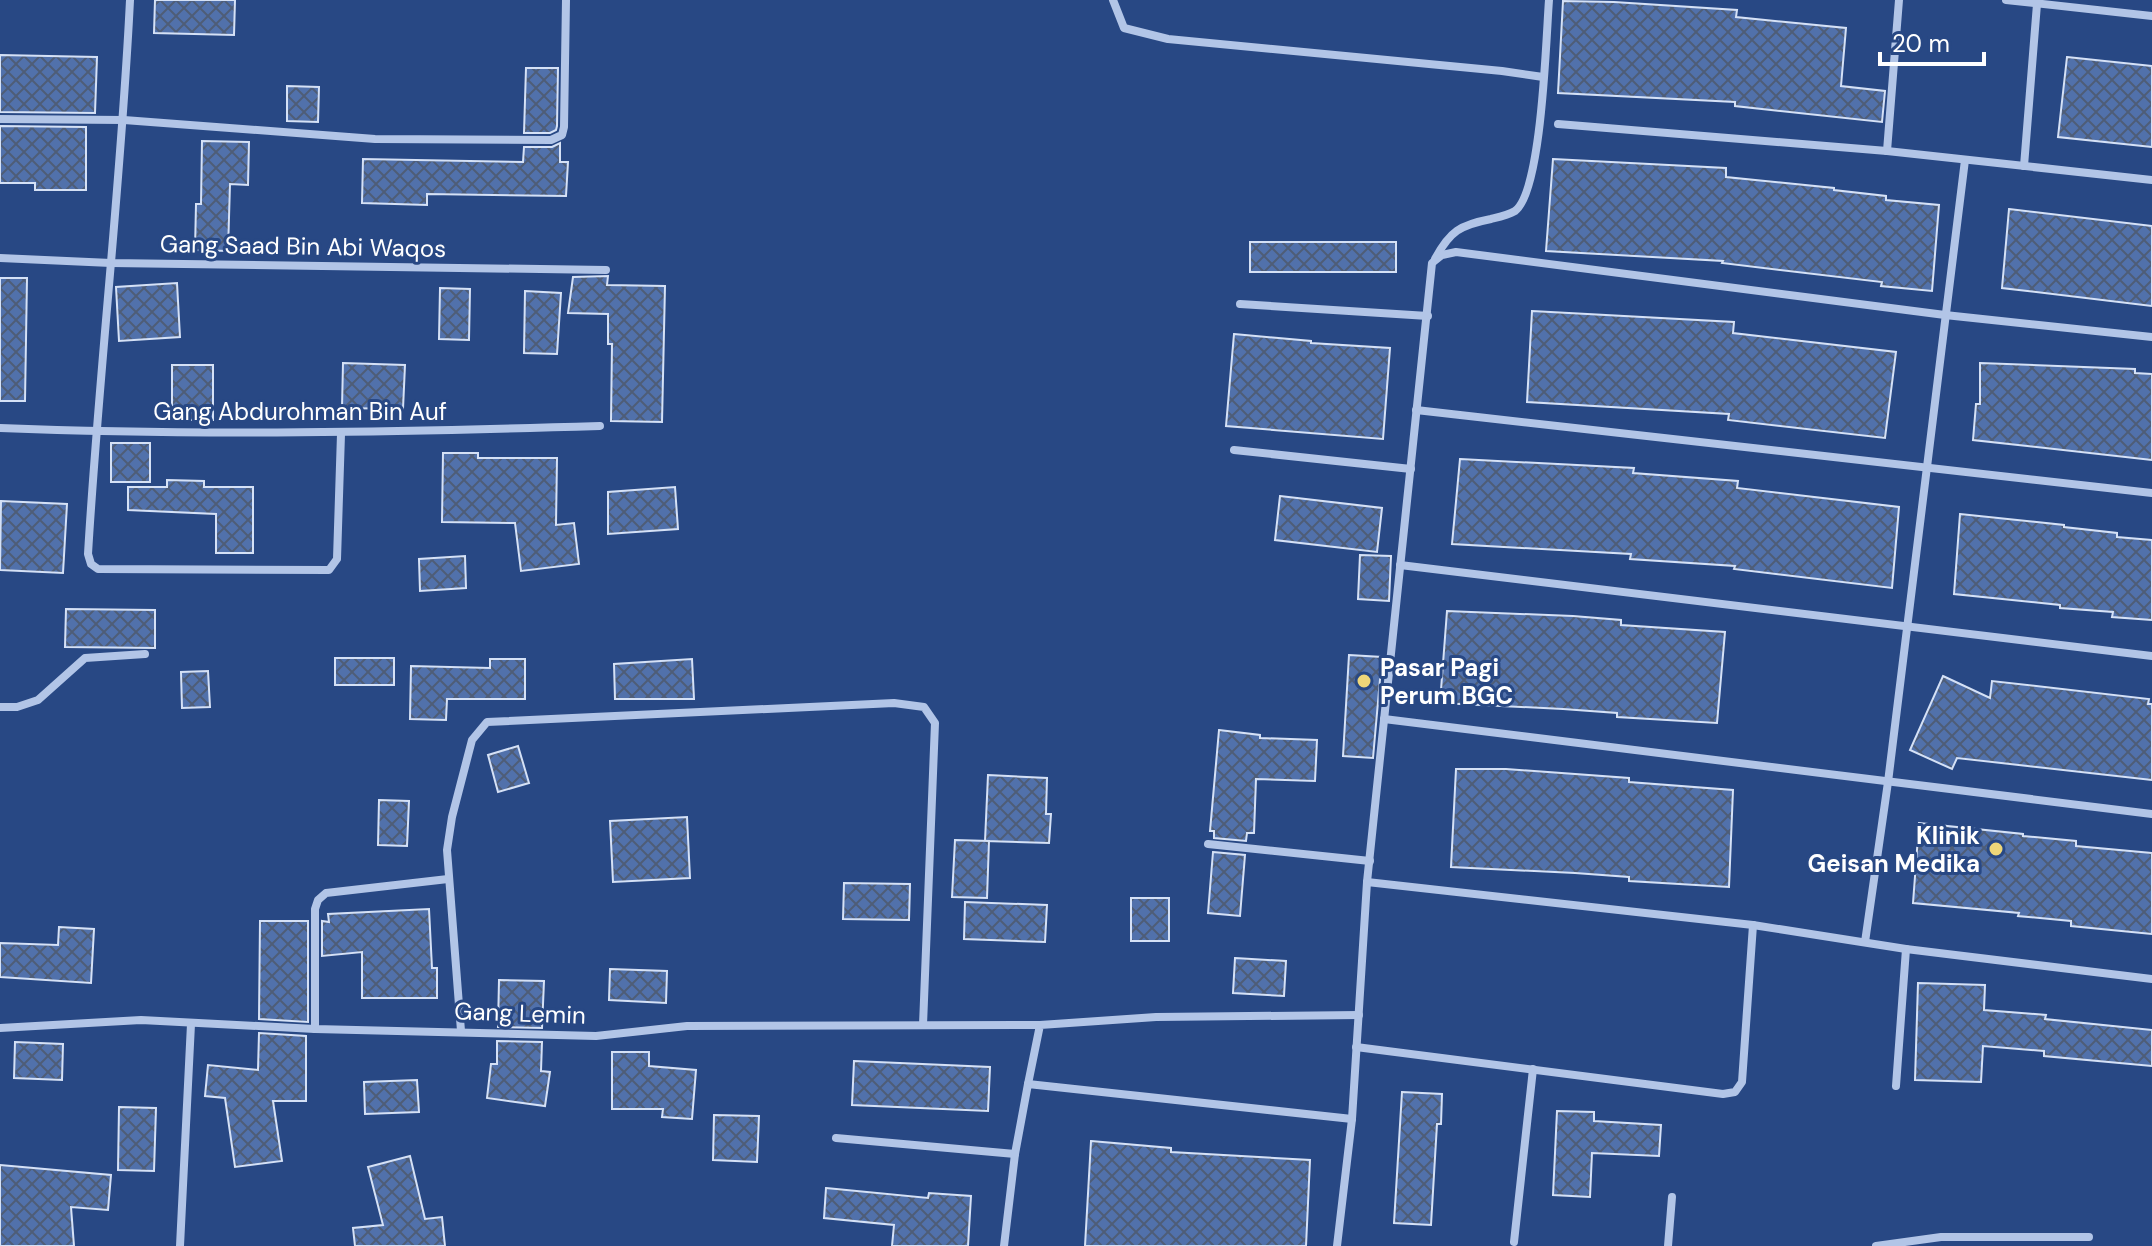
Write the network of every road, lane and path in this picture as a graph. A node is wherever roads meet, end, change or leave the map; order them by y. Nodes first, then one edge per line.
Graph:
1 (130, 0) edge
2 (566, 0) edge
3 (1113, 0) edge
4 (1549, 0) edge
5 (1899, 0) edge
6 (2006, 0) edge
7 (2037, 4) junction
8 (2152, 16) edge
9 (1543, 77) junction
10 (0, 119) edge
11 (124, 120) junction
12 (1558, 124) dead end
13 (1887, 151) junction
14 (1965, 160) junction
15 (2024, 166) junction
16 (2152, 180) edge
17 (0, 258) edge
18 (111, 263) junction
19 (1432, 263) junction
20 (606, 270) dead end
21 (1240, 304) dead end
22 (1945, 315) junction
23 (1428, 316) junction
24 (2152, 337) edge
25 (1416, 410) junction
26 (600, 426) dead end
27 (0, 428) edge
28 (95, 432) junction
29 (341, 434) junction
30 (1234, 450) dead end
31 (1927, 468) junction
32 (1411, 469) junction
33 (2152, 493) edge
34 (1400, 565) junction
35 (1907, 627) junction
36 (145, 654) dead end
37 (2152, 656) edge
38 (0, 707) edge
39 (1384, 719) junction
40 (1888, 782) junction
41 (2152, 814) edge
42 (1208, 844) dead end
43 (1370, 861) junction
44 (448, 879) junction
45 (1367, 882) junction
46 (1753, 925) junction
47 (1865, 942) junction
48 (1906, 949) junction
49 (2152, 979) edge
50 (1359, 1015) junction
51 (191, 1024) junction
52 (923, 1025) junction
53 (1040, 1025) junction
54 (0, 1028) edge
55 (315, 1029) junction
56 (461, 1031) junction
57 (1356, 1047) junction
58 (1533, 1069) junction
59 (1028, 1084) junction
60 (1896, 1086) dead end
61 (1352, 1119) junction
62 (836, 1138) dead end
63 (1015, 1154) junction
64 (1672, 1197) dead end
65 (2089, 1237) dead end
66 (1941, 1241) edge
67 (1514, 1242) dead end
68 (180, 1246) edge
69 (1004, 1246) edge
70 (1337, 1246) edge
71 (1668, 1246) edge
72 (1876, 1246) edge

1 - 11 street
2 - 11 street
3 - 9 street
4 - 9 street
5 - 13 street
6 - 7 street
7 - 8 street
7 - 15 street
9 - 19 street
10 - 11 street
11 - 18 street
12 - 13 street
13 - 14 street
14 - 15 street
14 - 22 street
15 - 16 street
17 - 18 street, Gang Saad Bin Abi Waqos
18 - 20 street, Gang Saad Bin Abi Waqos
18 - 28 street
19 - 22 street
19 - 23 street
21 - 23 street
22 - 24 street
22 - 31 street
23 - 25 street
25 - 31 street
25 - 32 street
26 - 29 street, Gang Abdurohman Bin Auf
27 - 28 street, Gang Abdurohman Bin Auf
28 - 29 street, Gang Abdurohman Bin Auf
28 - 29 street
30 - 32 street
31 - 33 street
31 - 35 street
32 - 34 street
34 - 35 street
34 - 39 street
35 - 37 street
35 - 40 street
36 - 38 street
39 - 40 street
39 - 43 street
40 - 41 street
40 - 47 street
42 - 43 street
43 - 45 street
44 - 52 street
44 - 55 street
44 - 56 street
45 - 46 street
45 - 50 street
46 - 47 street
46 - 58 street
47 - 48 street
48 - 49 street
48 - 60 street
50 - 53 street, Gang Lemin
50 - 57 street
51 - 54 street, Gang Lemin
51 - 55 street, Gang Lemin
51 - 68 street
52 - 53 street, Gang Lemin
52 - 56 street, Gang Lemin
53 - 59 street
55 - 56 street, Gang Lemin
57 - 58 street
57 - 61 street
58 - 67 street
59 - 61 street
59 - 63 street
61 - 70 street
62 - 63 street
63 - 69 street
64 - 71 street
65 - 66 street
66 - 72 street

